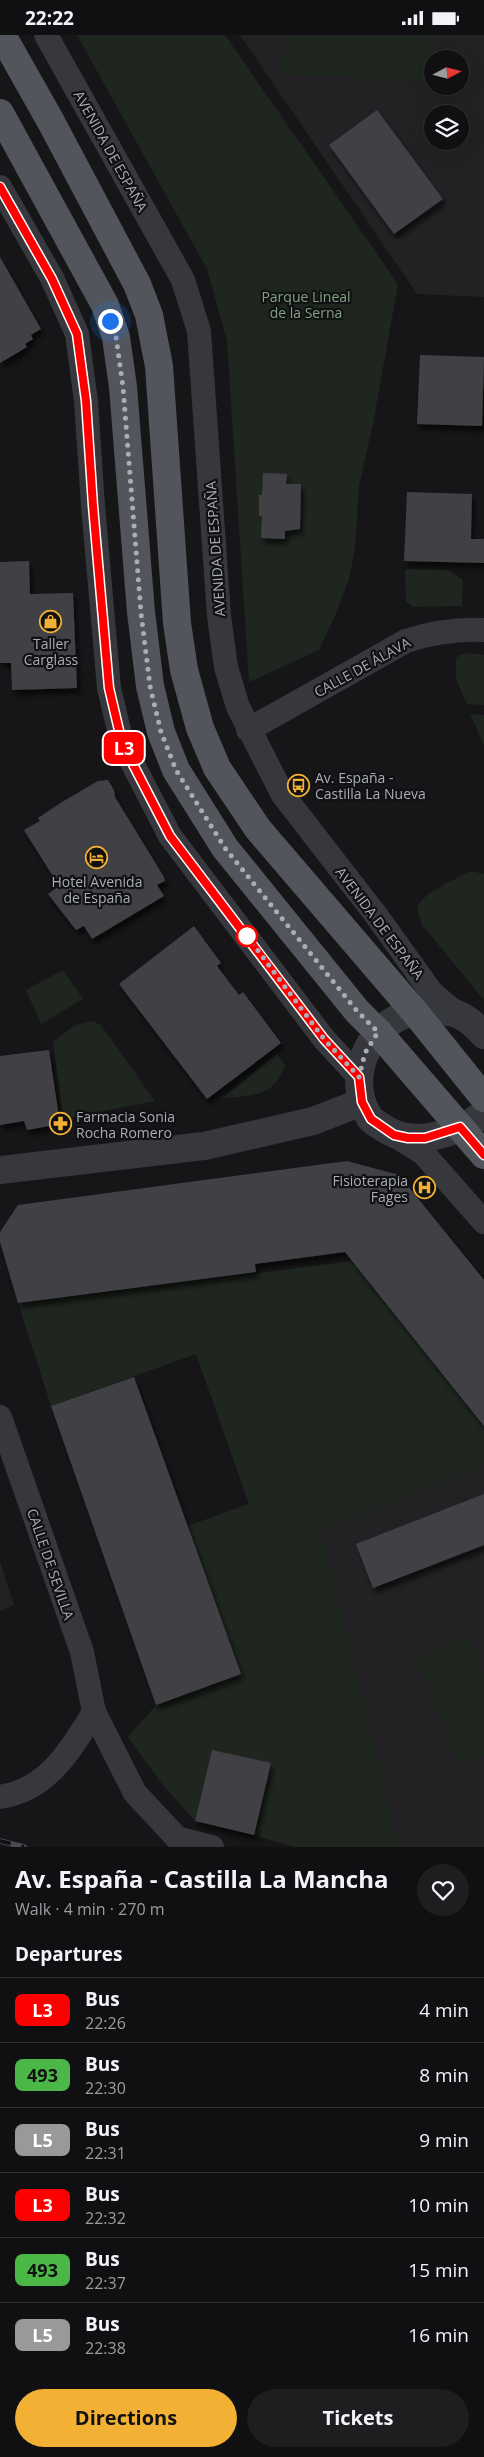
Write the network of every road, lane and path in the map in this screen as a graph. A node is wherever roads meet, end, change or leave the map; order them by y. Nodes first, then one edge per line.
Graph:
1 (2, 35) edge
2 (46, 35) edge
3 (0, 113) edge
4 (0, 187) edge
5 (484, 631) edge
6 (248, 730) junction
7 (414, 1011) junction
8 (477, 1027) edge
9 (378, 1032) junction
10 (361, 1089) junction
11 (484, 1098) edge
12 (484, 1113) edge
13 (460, 1127) junction
14 (394, 1135) junction
15 (484, 1155) edge
16 (0, 1170) edge
17 (484, 1222) edge
18 (0, 1417) edge
19 (94, 1712) junction
20 (0, 1797) edge
21 (212, 1847) edge

1 - 7 main road, AVENIDA DE ESPAÑA
2 - 6 street, AVENIDA DE ESPAÑA
3 - 9 main road
4 - 10 street
5 - 6 street, CALLE DE ÁLAVA
6 - 8 street, AVENIDA DE ESPAÑA
7 - 8 street, AVENIDA DE ESPAÑA
7 - 9 street, AVENIDA DE ESPAÑA
7 - 11 main road, AVENIDA DE ESPAÑA
9 - 10 street, AVENIDA DE ESPAÑA
9 - 13 main road
10 - 14 street
10 - 16 street
12 - 13 street
13 - 14 street
13 - 15 main road
14 - 17 street
18 - 19 street, CALLE DE SEVILLA
19 - 20 street
19 - 21 street, CALLE DE SEVILLA

